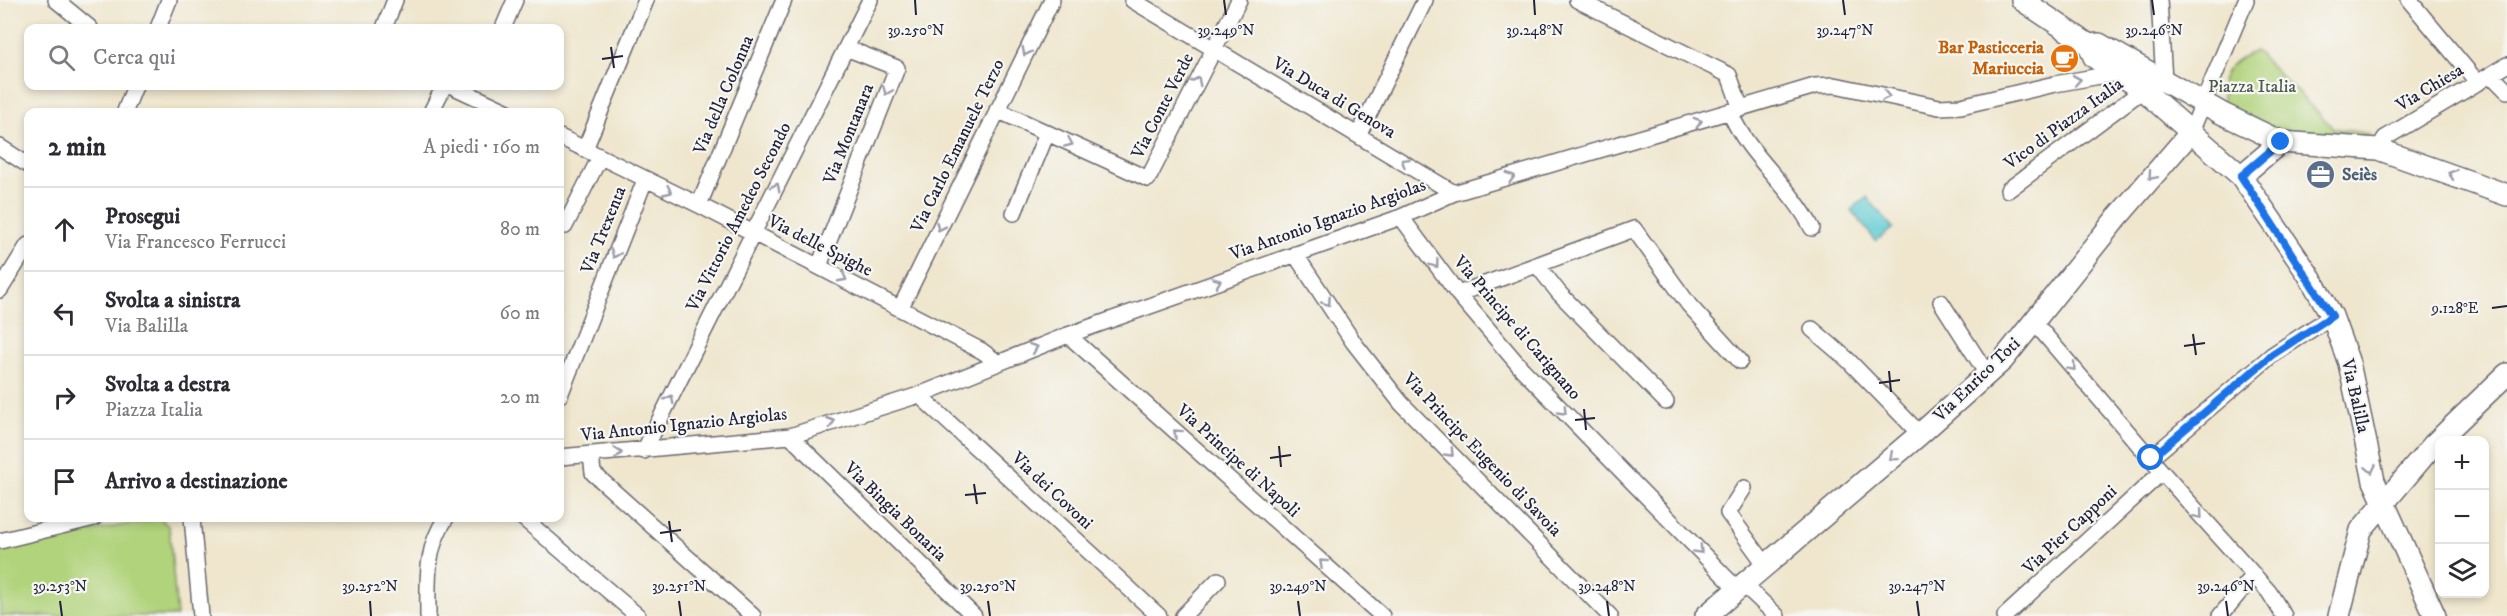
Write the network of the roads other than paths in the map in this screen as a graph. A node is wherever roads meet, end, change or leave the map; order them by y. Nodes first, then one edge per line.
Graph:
1 (56, 0) edge
2 (169, 0) edge
3 (395, 0) edge
4 (515, 0) edge
5 (646, 0) edge
6 (784, 0) edge
7 (870, 0) edge
8 (1052, 0) edge
9 (1132, 0) edge
10 (1239, 0) edge
11 (1425, 0) edge
12 (1577, 0) edge
13 (2022, 0) edge
14 (2159, 0) edge
15 (2246, 0) edge
16 (2409, 0) edge
17 (85, 24) edge
18 (160, 24) edge
19 (386, 24) edge
20 (505, 24) edge
21 (2089, 45) junction
22 (846, 48) junction
23 (1213, 49) junction
24 (2507, 66) edge
25 (2117, 73) junction
26 (2484, 79) junction
27 (2164, 80) junction
28 (133, 90) edge
29 (442, 90) edge
30 (2143, 90) junction
31 (477, 91) edge
32 (2507, 91) edge
33 (2204, 103) junction
34 (126, 108) edge
35 (433, 108) edge
36 (502, 108) edge
37 (997, 110) junction
38 (1735, 110) junction
39 (2191, 132) junction
40 (1047, 133) junction
41 (1359, 134) junction
42 (564, 139) edge
43 (2281, 142) junction
44 (0, 147) edge
45 (585, 149) junction
46 (2378, 149) junction
47 (600, 157) junction
48 (24, 162) edge
49 (645, 180) junction
50 (2245, 182) junction
51 (2008, 190) dead end
52 (1455, 193) junction
53 (2507, 195) edge
54 (699, 205) junction
55 (1014, 213) dead end
56 (1401, 216) junction
57 (564, 226) edge
58 (1812, 228) dead end
59 (752, 233) junction
60 (24, 251) edge
61 (1295, 254) junction
62 (1537, 265) junction
63 (819, 266) junction
64 (0, 290) edge
65 (1458, 294) junction
66 (1941, 302) dead end
67 (900, 309) junction
68 (2332, 316) junction
69 (2034, 322) junction
70 (1812, 329) dead end
71 (1068, 335) junction
72 (1740, 361) dead end
73 (997, 362) junction
74 (1987, 374) junction
75 (2507, 374) edge
76 (564, 385) edge
77 (919, 395) junction
78 (1666, 402) dead end
79 (1920, 435) junction
80 (790, 436) junction
81 (644, 451) junction
82 (591, 455) junction
83 (564, 457) edge
84 (2151, 458) junction
85 (2162, 472) junction
86 (1744, 488) dead end
87 (2384, 503) junction
88 (77, 522) edge
89 (192, 522) edge
90 (444, 522) edge
91 (528, 522) edge
92 (1, 540) edge
93 (1765, 564) junction
94 (2253, 576) junction
95 (1218, 580) dead end
96 (1740, 586) junction
97 (2010, 615) edge
98 (201, 616) edge
99 (428, 616) edge
100 (638, 616) edge
101 (753, 616) edge
102 (974, 616) edge
103 (1159, 616) edge
104 (1183, 616) edge
105 (1382, 616) edge
106 (1610, 616) edge
107 (1706, 616) edge
108 (1777, 616) edge
109 (2220, 616) edge
110 (2284, 616) edge
111 (2339, 616) edge
112 (2435, 616) edge

1 - 17 street
2 - 18 street
3 - 19 street
4 - 20 street
5 - 45 street
6 - 54 street, Via della Colonna
7 - 22 street, Via Vittorio Amedeo Secondo
8 -> 37 street, Via Carlo Emanuele Terzo
9 - 23 street, Via Duca di Genova
10 - 23 street, Via Conte Verde
11 - 41 street
12 - 38 street
13 - 21 street
14 - 27 street
15 - 33 street, Via Enrico Toti
16 - 26 street
21 - 25 street
21 - 27 street
59 -> 22 street, Via Vittorio Amedeo Secondo
22 -> 63 street, Via Montanara
40 -> 23 street, Via Conte Verde
23 - 41 street, Via Duca di Genova
24 - 26 street, Via Chiesa
25 - 30 street
38 -> 25 street, Via Antonio Ignazio Argiolas
26 - 32 street
26 - 46 street, Via Chiesa
27 - 33 street
28 - 34 street
29 - 35 street
30 - 39 street
30 - 51 street, Vico di Piazza Italia
31 - 36 street
33 - 39 street, Via Enrico Toti
33 - 43 street
37 - 40 street, Via Conte Verde
37 -> 67 street, Via Carlo Emanuele Terzo
52 -> 38 street, Via Antonio Ignazio Argiolas
38 - 58 street
39 - 50 street
39 -> 69 street, Via Enrico Toti
40 - 55 street
52 -> 41 street, Via Duca di Genova
42 - 45 street, Via delle Spighe
43 - 46 street
43 - 50 street
44 - 48 street
45 - 47 street, Via delle Spighe
53 -> 46 street
47 - 49 street, Via delle Spighe
47 - 57 street
49 -> 54 street, Via delle Spighe
49 -> 76 street, Via Trexenta
50 - 68 street, Via Balilla
52 - 56 street, Via Antonio Ignazio Argiolas
54 - 59 street, Via delle Spighe
56 - 61 street, Via Antonio Ignazio Argiolas
56 -> 65 street, Via Principe di Carignano
59 - 63 street, Via delle Spighe
81 -> 59 street, Via Vittorio Amedeo Secondo
60 - 64 street
71 -> 61 street, Via Antonio Ignazio Argiolas
61 -> 106 street, Via Principe Eugenio di Savoia
62 - 65 street
62 - 72 street
62 - 78 street
63 -> 67 street, Via delle Spighe
65 -> 96 street, Via Principe di Carignano
66 - 74 street
67 - 73 street, Via delle Spighe
68 - 84 street
68 -> 87 street, Via Balilla
69 - 74 street, Via Enrico Toti
69 -> 84 street
70 - 79 street
73 -> 71 street, Via Antonio Ignazio Argiolas
105 -> 71 street, Via Principe di Napoli
73 - 77 street, Via Antonio Ignazio Argiolas
74 - 79 street, Via Enrico Toti
75 - 87 street
80 -> 77 street, Via Antonio Ignazio Argiolas
77 - 103 street, Via dei Covoni
79 -> 93 street, Via Enrico Toti
80 - 81 street, Via Antonio Ignazio Argiolas
80 - 102 street, Via Bingia Bonaria
82 -> 81 street, Via Antonio Ignazio Argiolas
82 - 83 street, Via Antonio Ignazio Argiolas
82 - 101 street
84 - 85 street
85 -> 94 street
85 - 97 street, Via Pier Capponi
86 - 93 street
87 - 111 street
87 - 112 street, Via Balilla
88 - 92 street
89 - 98 street
90 - 99 street
91 - 100 street
93 - 96 street, Via Enrico Toti
94 - 109 street
94 - 110 street
95 - 104 street
96 - 107 street, Via Enrico Toti
96 - 108 street, Via Principe di Carignano

